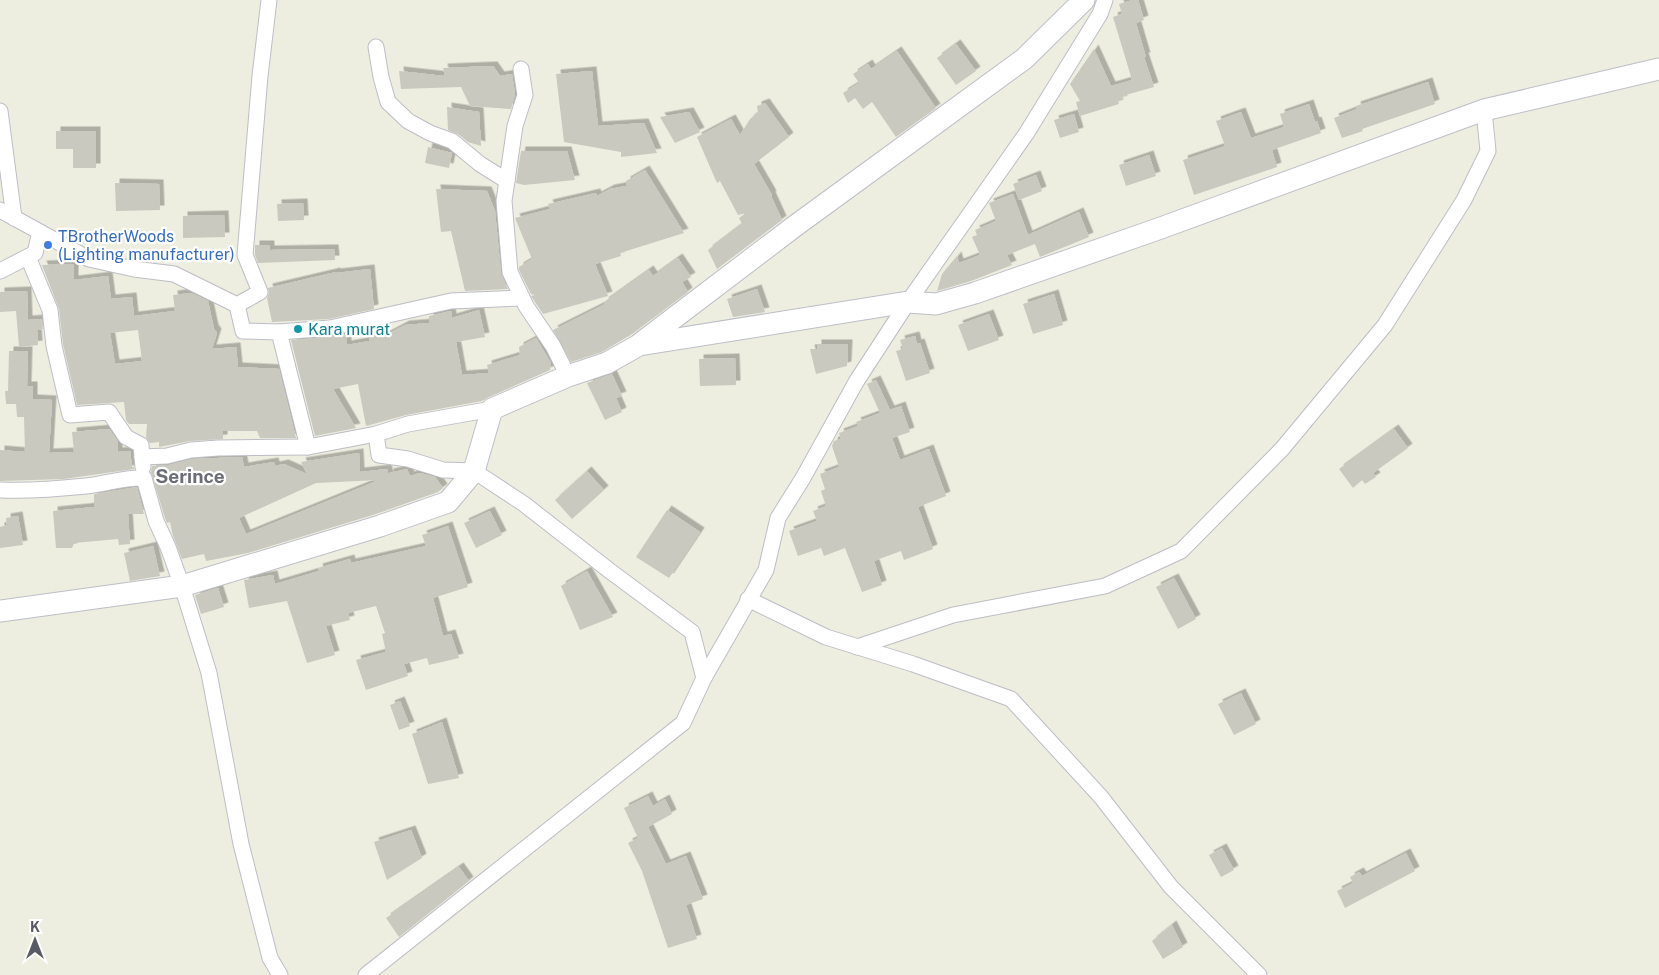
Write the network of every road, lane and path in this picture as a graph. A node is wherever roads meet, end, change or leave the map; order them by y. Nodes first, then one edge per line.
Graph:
1 (268, 0) edge
2 (1084, 0) edge
3 (1105, 0) edge
4 (376, 47) dead end
5 (521, 69) dead end
6 (1659, 69) edge
7 (1484, 110) junction
8 (0, 111) edge
9 (0, 117) edge
10 (507, 181) junction
11 (0, 210) edge
12 (14, 218) junction
13 (40, 232) junction
14 (28, 257) junction
15 (0, 271) edge
16 (522, 298) junction
17 (908, 302) junction
18 (237, 305) junction
19 (279, 332) junction
20 (639, 344) junction
21 (568, 376) junction
22 (492, 409) junction
23 (376, 434) junction
24 (308, 447) junction
25 (142, 457) junction
26 (474, 471) junction
27 (144, 478) junction
28 (0, 490) edge
29 (182, 586) junction
30 (748, 599) junction
31 (0, 611) edge
32 (857, 647) junction
33 (704, 678) junction
34 (280, 975) edge
35 (366, 975) edge
36 (1259, 975) edge

1 - 18 street
2 - 20 street
3 - 17 street
4 - 10 street
5 - 10 street
6 - 7 street
7 - 17 street
7 - 32 street
8 - 9 street
9 - 12 street
10 - 16 street
11 - 12 street
12 - 13 street
13 - 14 street
13 - 18 street
14 - 15 street
14 - 25 street
16 - 19 street
16 - 21 street
17 - 20 street
17 - 30 street
18 - 19 street
19 - 24 street
20 - 21 street
21 - 22 street
22 - 23 street
22 - 26 street
23 - 24 street
23 - 26 street
24 - 25 street
25 - 27 street
26 - 29 street
26 - 33 street
27 - 28 street
27 - 29 street
29 - 31 street
29 - 34 street
30 - 32 street
30 - 33 street
32 - 36 street
33 - 35 street

